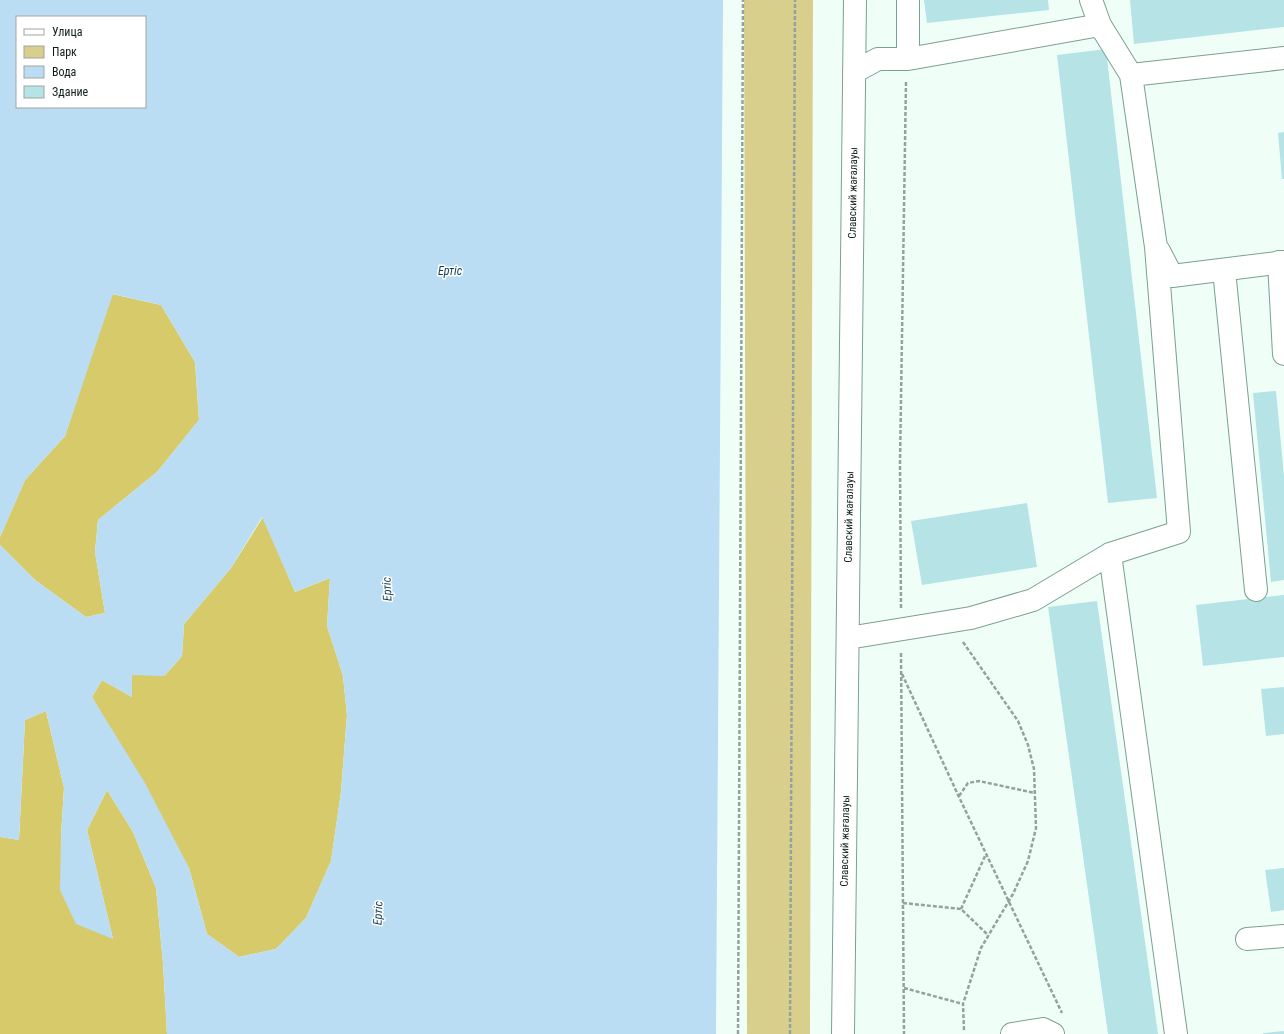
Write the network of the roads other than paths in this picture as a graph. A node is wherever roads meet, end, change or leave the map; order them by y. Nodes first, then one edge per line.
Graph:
1 (855, 0) edge
2 (908, 0) edge
3 (1091, 0) edge
4 (1100, 25) junction
5 (1284, 58) edge
6 (907, 59) junction
7 (854, 72) junction
8 (1131, 75) junction
9 (1156, 247) junction
10 (1281, 262) edge
11 (1224, 270) junction
12 (1284, 354) edge
13 (1110, 554) junction
14 (1256, 590) dead end
15 (848, 638) junction
16 (1284, 936) edge
17 (1247, 939) dead end
18 (1059, 1027) edge
19 (843, 1034) edge
20 (1012, 1034) edge
21 (1176, 1034) edge

1 - 7 street, Славский жағалауы
2 - 6 street
3 - 4 street
4 - 6 street
4 - 8 street
5 - 8 street
6 - 7 street
7 - 15 street, Славский жағалауы
8 - 9 street
9 - 11 street
9 - 13 street
10 - 11 street
10 - 12 street
11 - 14 street
13 - 15 street
13 - 21 street
15 - 19 street, Славский жағалауы
16 - 17 street
18 - 20 street

